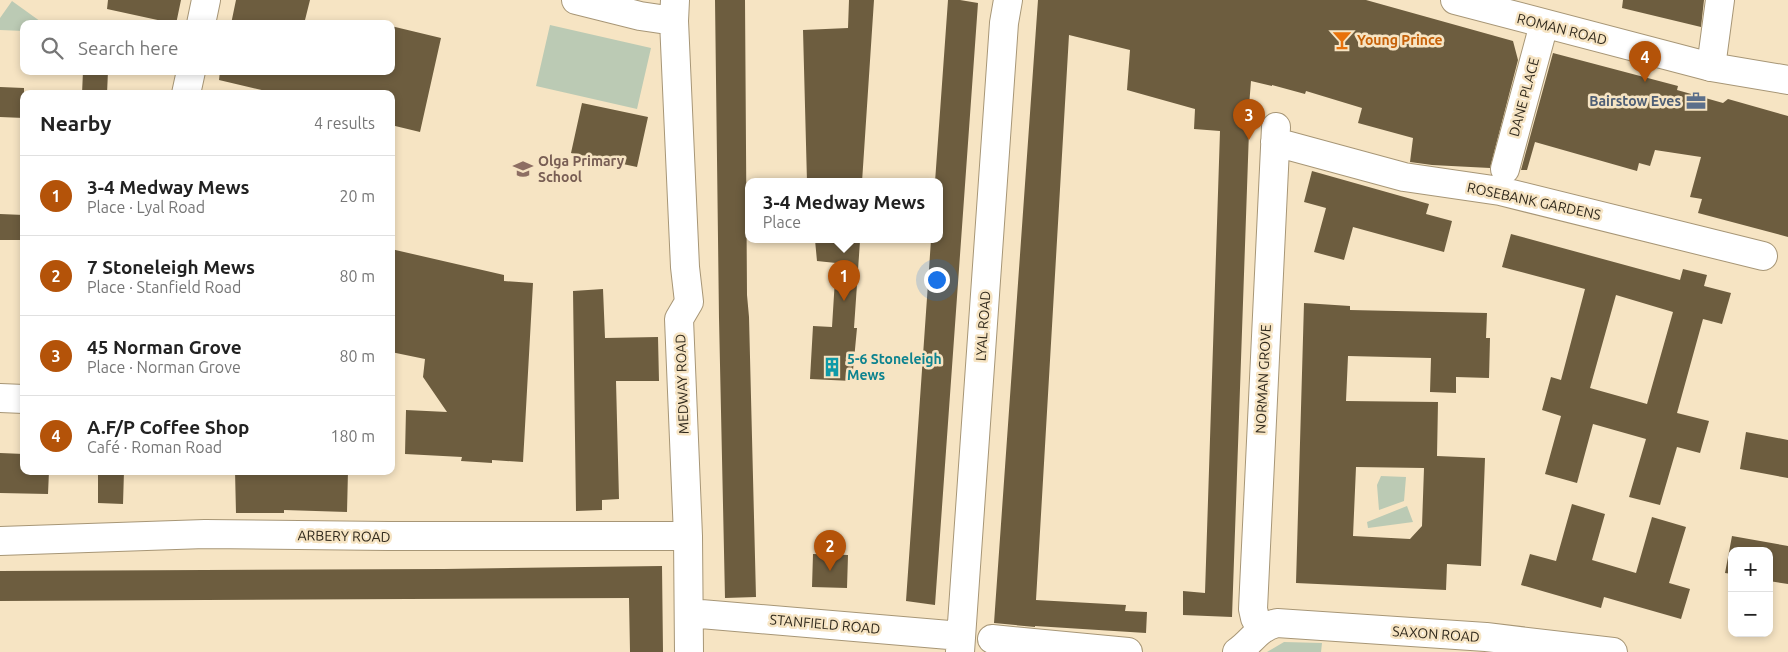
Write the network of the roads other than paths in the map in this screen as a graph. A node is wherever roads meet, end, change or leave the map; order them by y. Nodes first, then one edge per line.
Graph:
1 (206, 0) edge
2 (576, 0) edge
3 (1008, 0) edge
4 (1454, 0) edge
5 (1720, 0) edge
6 (675, 10) edge
7 (202, 20) edge
8 (1544, 24) junction
9 (1711, 67) junction
10 (190, 75) edge
11 (1788, 80) edge
12 (187, 90) edge
13 (1276, 134) joint
14 (1505, 169) dead end
15 (1763, 256) dead end
16 (0, 398) edge
17 (20, 399) edge
18 (688, 536) junction
19 (0, 541) edge
20 (689, 612) junction
21 (1260, 629) junction
22 (992, 639) dead end
23 (961, 644) edge
24 (689, 652) edge
25 (1128, 652) edge
26 (1237, 652) edge
27 (1613, 652) edge

1 - 7 street
2 - 6 street
3 - 23 street, LYAL ROAD
4 - 8 street, ROMAN ROAD
5 - 9 street
6 - 18 street, MEDWAY ROAD
8 - 9 street, ROMAN ROAD
8 - 14 street, DANE PLACE
9 - 11 street, ROMAN ROAD
10 - 12 street
13 - 15 street, ROSEBANK GARDENS
13 - 21 street, NORMAN GROVE
16 - 17 street
18 - 19 street, ARBERY ROAD
18 - 20 street, MEDWAY ROAD
20 - 23 street, STANFIELD ROAD
20 - 24 street, MEDWAY ROAD
21 - 26 street
21 - 27 street, SAXON ROAD
22 - 25 street

